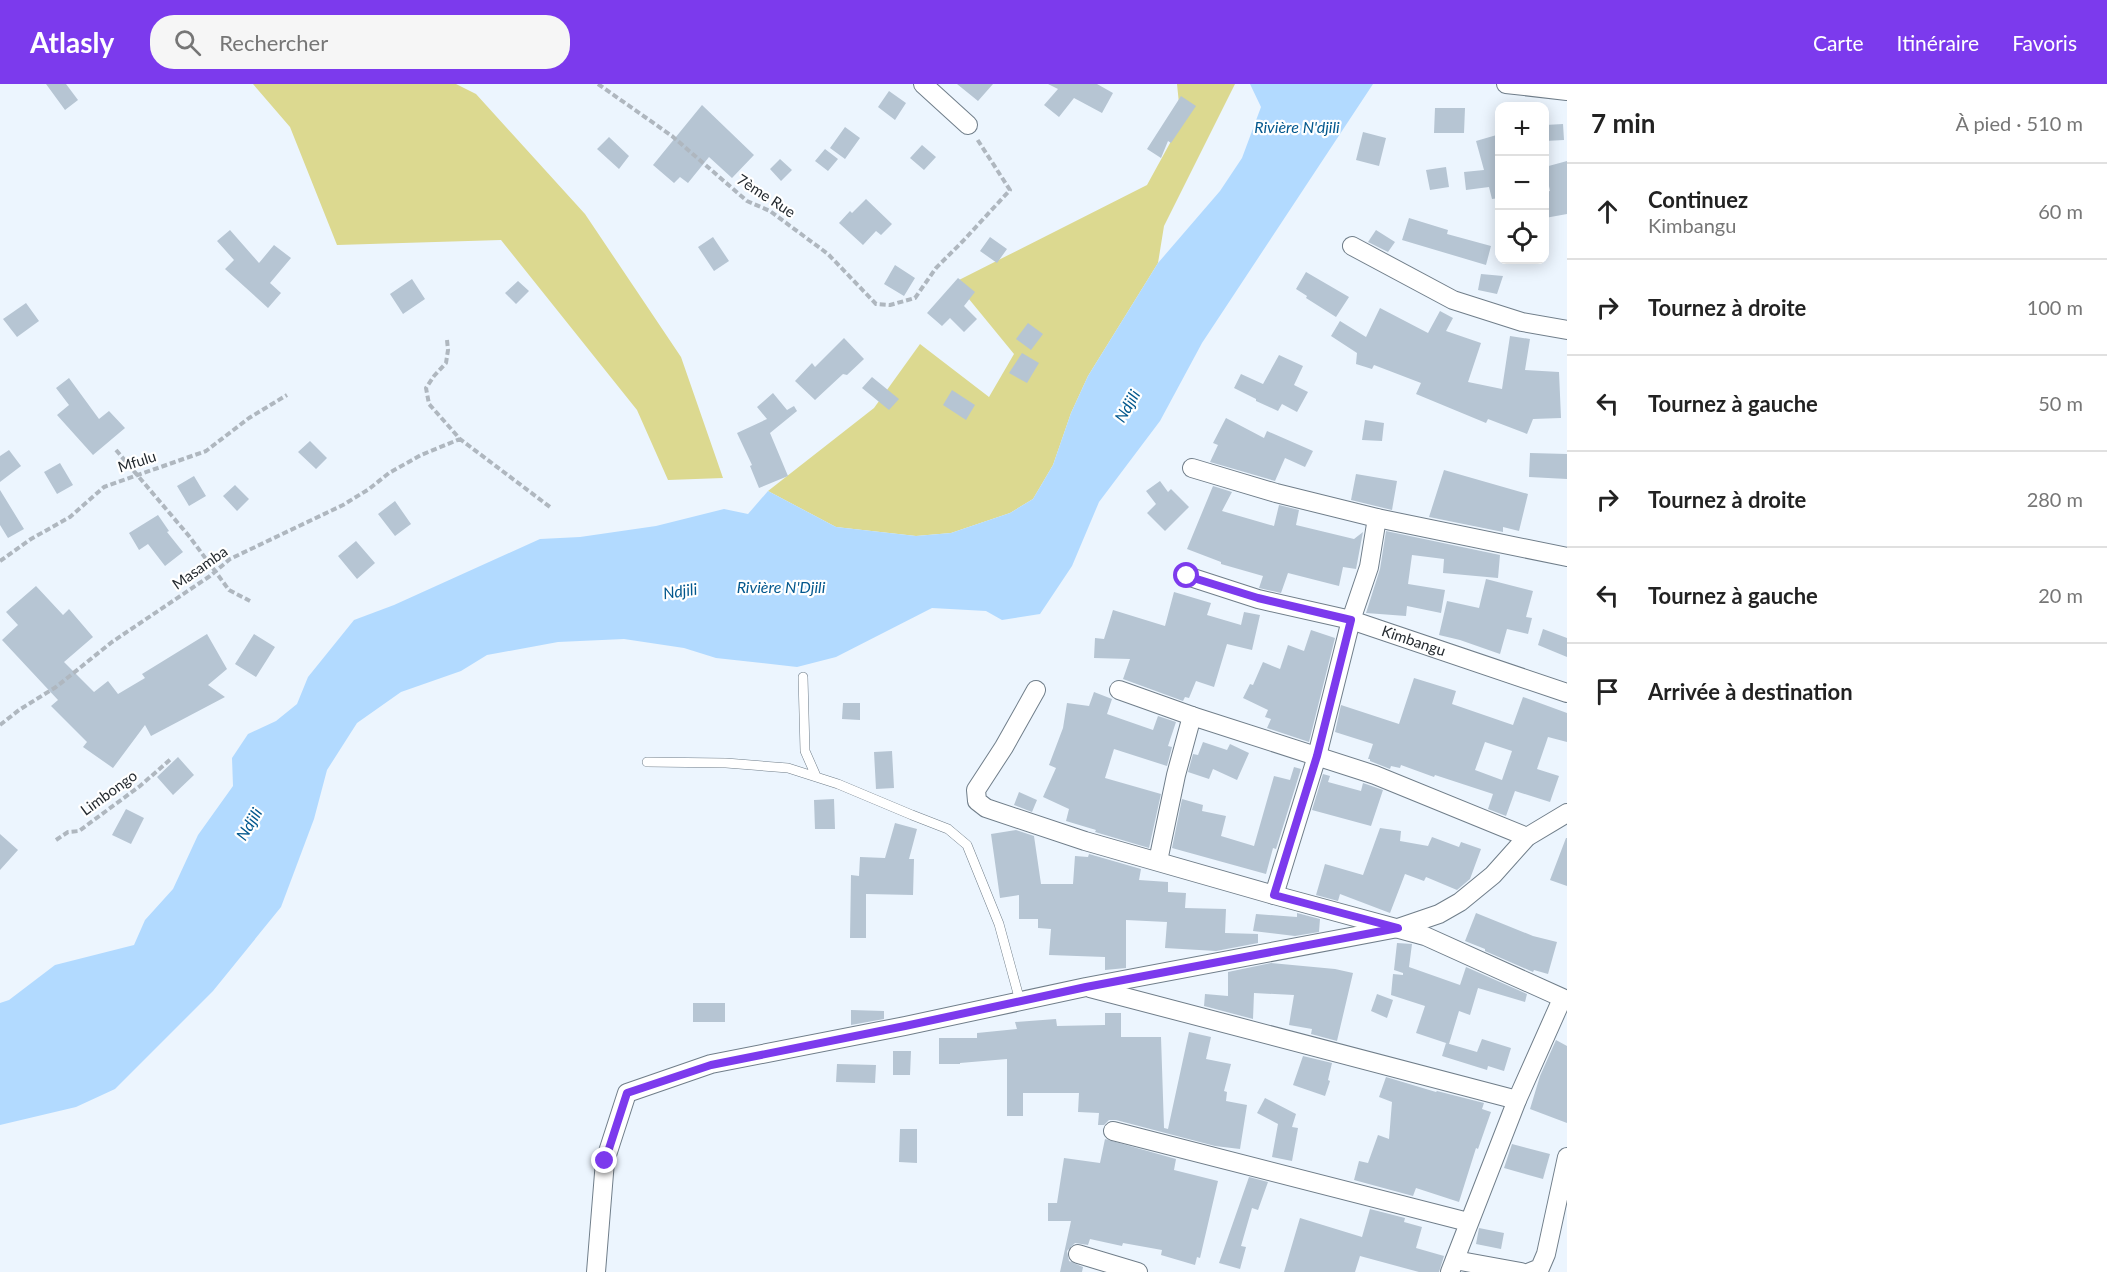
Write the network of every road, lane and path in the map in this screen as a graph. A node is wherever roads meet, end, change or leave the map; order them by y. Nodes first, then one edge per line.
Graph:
1 (598, 84) edge
2 (923, 84) edge
3 (1506, 84) edge
4 (1567, 91) edge
5 (968, 125) joint
6 (1352, 246) dead end
7 (1567, 330) edge
8 (447, 340) dead end
9 (287, 395) dead end
10 (460, 439) junction
11 (116, 450) dead end
12 (1192, 468) dead end
13 (137, 474) junction
14 (550, 507) dead end
15 (1377, 518) junction
16 (1567, 557) edge
17 (0, 561) edge
18 (214, 572) junction
19 (1187, 576) dead end
20 (250, 601) dead end
21 (1351, 620) junction
22 (803, 676) dead end
23 (1036, 690) dead end
24 (1119, 690) dead end
25 (1567, 693) edge
26 (1192, 716) junction
27 (0, 725) edge
28 (1317, 756) junction
29 (172, 758) dead end
30 (647, 762) dead end
31 (816, 776) junction
32 (1567, 813) edge
33 (1527, 837) junction
34 (56, 840) dead end
35 (1158, 861) junction
36 (1274, 895) junction
37 (1398, 928) junction
38 (1086, 987) junction
39 (1565, 999) edge
40 (1020, 1001) junction
41 (1517, 1100) junction
42 (1113, 1131) dead end
43 (1567, 1157) edge
44 (1468, 1222) junction
45 (1077, 1254) dead end
46 (1452, 1266) edge
47 (596, 1272) edge
48 (1138, 1272) edge
49 (1521, 1272) edge
50 (1530, 1272) edge

1 - 5 path, 7ème Rue
2 - 5 street
3 - 4 street
6 - 7 street
8 - 10 path
9 - 13 path, Mfulu
10 - 14 path
10 - 18 path, Masamba
11 - 13 path
12 - 15 street
13 - 17 path, Mfulu
13 - 18 path
15 - 16 street
15 - 21 street
18 - 20 path
18 - 27 path, Masamba
19 - 21 street, Kimbangu
21 - 25 street, Kimbangu
21 - 28 street
22 - 31 lane
23 - 35 street
24 - 26 street
26 - 28 street
26 - 35 street
28 - 33 street
28 - 36 street
29 - 34 path, Limbongo
30 - 31 lane
31 - 40 lane
32 - 33 street
33 - 37 street
35 - 36 street
36 - 37 street
37 - 38 street
37 - 39 street
38 - 40 street
38 - 41 street
39 - 41 street
40 - 47 street
41 - 44 street
42 - 44 street
43 - 50 street
44 - 46 street
45 - 48 street
46 - 49 street

